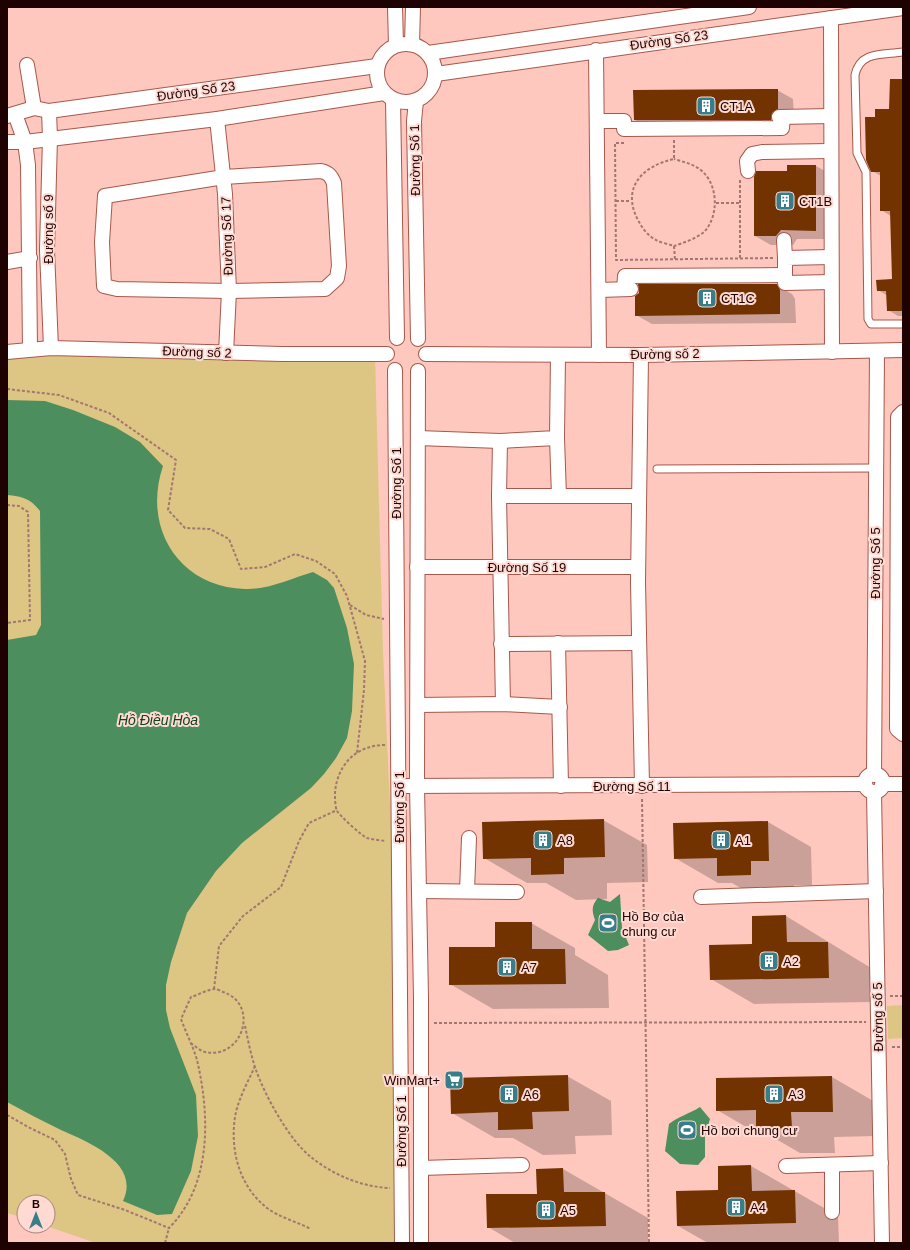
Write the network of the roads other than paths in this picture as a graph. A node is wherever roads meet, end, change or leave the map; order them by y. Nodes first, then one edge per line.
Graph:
1 (395, 7) edge
2 (413, 7) edge
3 (749, 7) edge
4 (903, 8) edge
5 (704, 10) edge
6 (831, 18) junction
7 (412, 44) junction
8 (396, 45) junction
9 (596, 50) junction
10 (903, 52) edge
11 (428, 53) junction
12 (27, 65) dead end
13 (377, 66) junction
14 (436, 74) junction
15 (388, 96) junction
16 (416, 101) junction
17 (34, 108) junction
18 (49, 111) junction
19 (11, 115) edge
20 (831, 116) junction
21 (217, 119) junction
22 (597, 121) junction
23 (50, 138) junction
24 (7, 142) edge
25 (25, 142) junction
26 (831, 151) junction
27 (744, 176) road end
28 (224, 177) junction
29 (784, 240) dead end
30 (831, 257) junction
31 (30, 258) junction
32 (785, 258) junction
33 (7, 262) edge
34 (785, 275) junction
35 (831, 282) junction
36 (599, 290) junction
37 (229, 291) junction
38 (903, 324) edge
39 (397, 338) junction
40 (418, 340) junction
41 (51, 348) junction
42 (30, 349) junction
43 (903, 350) edge
44 (877, 351) junction
45 (7, 352) edge
46 (832, 352) junction
47 (226, 353) junction
48 (388, 354) junction
49 (426, 354) junction
50 (558, 355) junction
51 (599, 355) junction
52 (641, 355) junction
53 (395, 370) junction
54 (418, 371) junction
55 (903, 412) edge
56 (418, 438) junction
57 (557, 438) junction
58 (500, 441) junction
59 (876, 468) junction
60 (657, 469) dead end
61 (499, 496) junction
62 (559, 496) junction
63 (639, 496) junction
64 (876, 498) junction
65 (898, 498) junction
66 (417, 567) junction
67 (500, 567) junction
68 (638, 567) junction
69 (875, 619) junction
70 (898, 619) junction
71 (639, 643) junction
72 (501, 644) junction
73 (558, 644) junction
74 (502, 704) junction
75 (418, 705) junction
76 (560, 707) junction
77 (903, 734) edge
78 (874, 784) junction
79 (903, 784) edge
80 (398, 786) junction
81 (417, 786) junction
82 (562, 786) junction
83 (642, 786) junction
84 (469, 838) dead end
85 (419, 891) junction
86 (876, 891) junction
87 (467, 892) junction
88 (517, 892) dead end
89 (701, 897) dead end
90 (880, 1163) junction
91 (522, 1165) dead end
92 (832, 1165) junction
93 (786, 1166) dead end
94 (422, 1168) junction
95 (832, 1212) dead end
96 (402, 1243) edge
97 (421, 1243) edge
98 (882, 1243) edge

1 - 8 street
2 - 7 street
3 - 5 street, Đường Số 23
4 - 6 street, Đường Số 23
5 - 11 street, Đường Số 23
6 - 9 street, Đường Số 23
6 - 20 street
7 - 8 street
7 - 11 street
8 - 13 street
9 - 14 street, Đường Số 23
9 - 22 street
10 - 38 lane
11 - 14 street
12 - 17 street
13 - 15 street
13 - 18 street, Đường Số 23
14 - 16 street
15 - 16 street
15 - 21 street
15 - 39 street, Đường Số 1
16 - 40 street, Đường Số 1
17 - 18 street, Đường Số 23
17 - 19 street, Đường Số 23
18 - 23 street, Đường số 9
19 - 25 street, Đường số 9
20 - 22 street
20 - 26 street
21 - 23 street
21 - 28 street, Đường Số 17
22 - 36 street
23 - 25 street
23 - 41 street, Đường số 9
24 - 25 street
25 - 31 street, Đường số 9
26 - 27 street
26 - 30 street
28 - 37 street, Đường Số 17
28 - 37 street
28 - 37 street
29 - 32 street
30 - 32 street
30 - 35 street
31 - 33 street
31 - 42 street, Đường số 9
32 - 34 street
34 - 35 street
34 - 36 street
35 - 46 street
36 - 51 street
37 - 47 street, Đường Số 17
39 - 40 street
39 - 48 street
40 - 49 street
41 - 42 street, Đường số 2
41 - 47 street, Đường số 2
42 - 45 street, Đường số 2
43 - 44 street, Đường số 2
44 - 46 street, Đường số 2
44 - 59 street, Đường Số 5
46 - 52 street, Đường số 2
47 - 48 street, Đường số 2
48 - 53 street
49 - 50 street, Đường số 2
49 - 54 street
50 - 51 street, Đường số 2
50 - 57 street
51 - 52 street, Đường số 2
52 - 63 street
53 - 54 street
53 - 80 street, Đường Số 1
54 - 56 street, Đường Số 1
55 - 65 street
56 - 58 street
56 - 66 street, Đường Số 1
57 - 58 street
57 - 62 street
58 - 61 street
59 - 60 lane
59 - 64 street, Đường Số 5
61 - 62 street
61 - 67 street
62 - 63 street
63 - 68 street
64 - 65 street
64 - 69 street, Đường Số 5
65 - 70 street
66 - 67 street, Đường Số 19
66 - 75 street, Đường Số 1
67 - 68 street, Đường Số 19
67 - 72 street
68 - 71 street
69 - 70 street
69 - 78 street, Đường Số 5
70 - 77 street
71 - 73 street
71 - 83 street
72 - 73 street
72 - 74 street
73 - 76 street
74 - 75 street
74 - 76 street
75 - 81 street, Đường Số 1
76 - 82 street
78 - 79 street, Đường Số 11
78 - 83 street, Đường Số 11
78 - 86 street, Đường số 5
80 - 81 street, Đường Số 11
80 - 96 street, Đường Số 1
81 - 82 street, Đường Số 11
81 - 85 street, Đường Số 1
82 - 83 street, Đường Số 11
84 - 87 street
85 - 87 street
85 - 94 street, Đường Số 1
86 - 89 street
86 - 90 street, Đường số 5
87 - 88 street
90 - 92 street
90 - 98 street, Đường số 5
91 - 94 street
92 - 93 street
92 - 95 street
94 - 97 street, Đường Số 1

